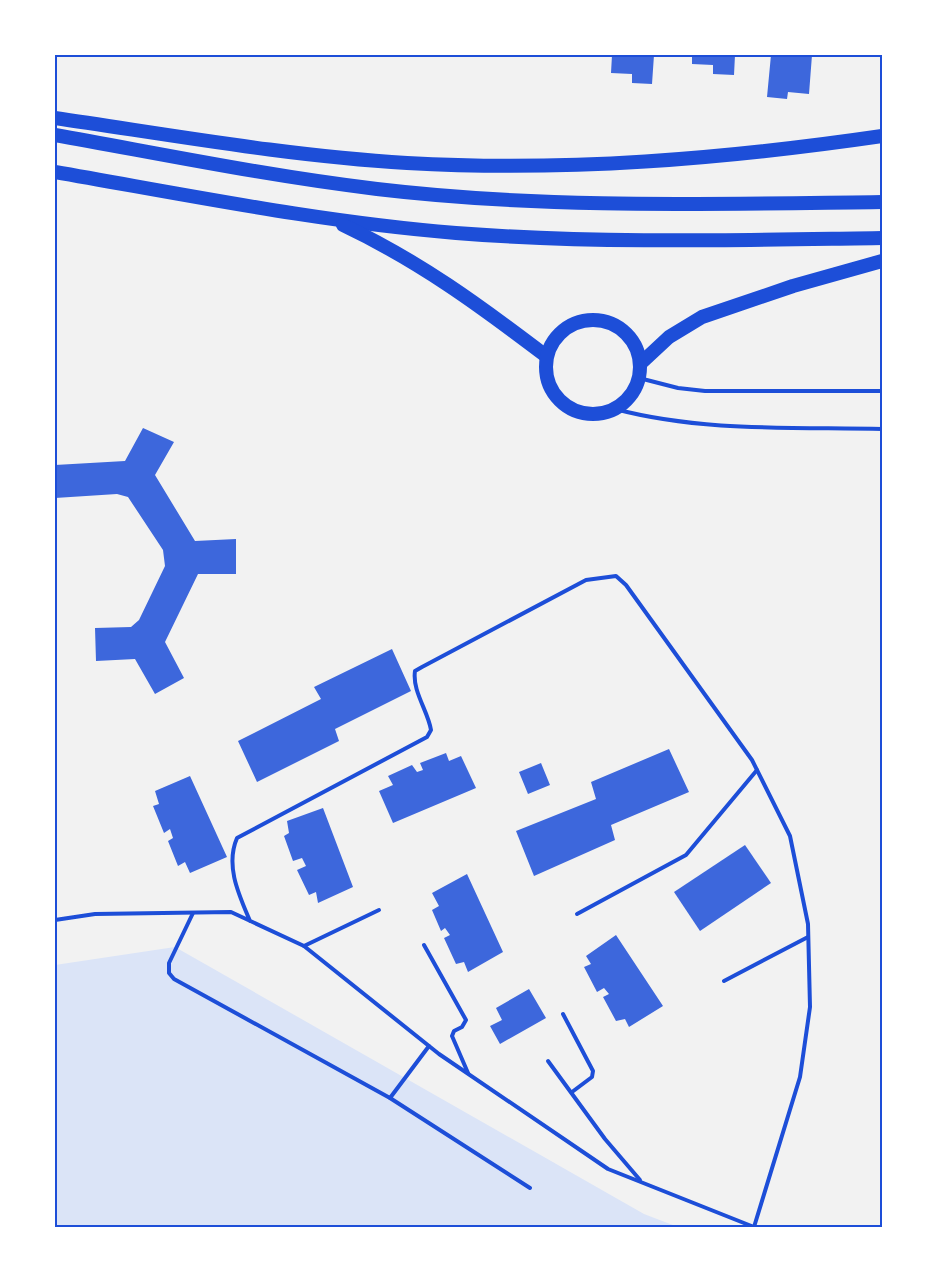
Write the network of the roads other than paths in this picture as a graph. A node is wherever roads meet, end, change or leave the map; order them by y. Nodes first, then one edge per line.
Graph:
1 (55, 118) edge
2 (55, 135) edge
3 (882, 136) edge
4 (55, 172) edge
5 (882, 202) edge
6 (331, 220) junction
7 (882, 238) edge
8 (882, 261) edge
9 (546, 356) junction
10 (640, 371) junction
11 (882, 391) edge
12 (615, 409) junction
13 (882, 429) edge
14 (757, 770) junction
15 (379, 910) dead end
16 (193, 913) junction
17 (577, 914) dead end
18 (55, 920) edge
19 (250, 921) junction
20 (808, 937) junction
21 (424, 945) dead end
22 (304, 946) junction
23 (724, 982) dead end
24 (563, 1014) dead end
25 (428, 1046) junction
26 (548, 1061) dead end
27 (469, 1075) junction
28 (572, 1092) junction
29 (390, 1098) junction
30 (641, 1182) junction
31 (530, 1188) dead end
32 (754, 1227) edge

1 - 3 highway
2 - 5 highway
4 - 6 highway
6 - 7 highway
6 - 9 highway
8 - 10 highway
9 - 10 highway
9 - 12 highway
10 - 11 lane
10 - 12 highway
12 - 13 lane
14 - 17 lane
14 - 19 lane
14 - 20 lane
15 - 22 lane
16 - 18 lane
16 - 19 lane
16 - 29 lane
19 - 22 lane
20 - 23 lane
20 - 32 lane
21 - 27 lane
22 - 25 lane
24 - 28 lane
25 - 27 lane
25 - 29 lane
26 - 28 lane
27 - 30 lane
28 - 30 lane
29 - 31 lane
30 - 32 lane

